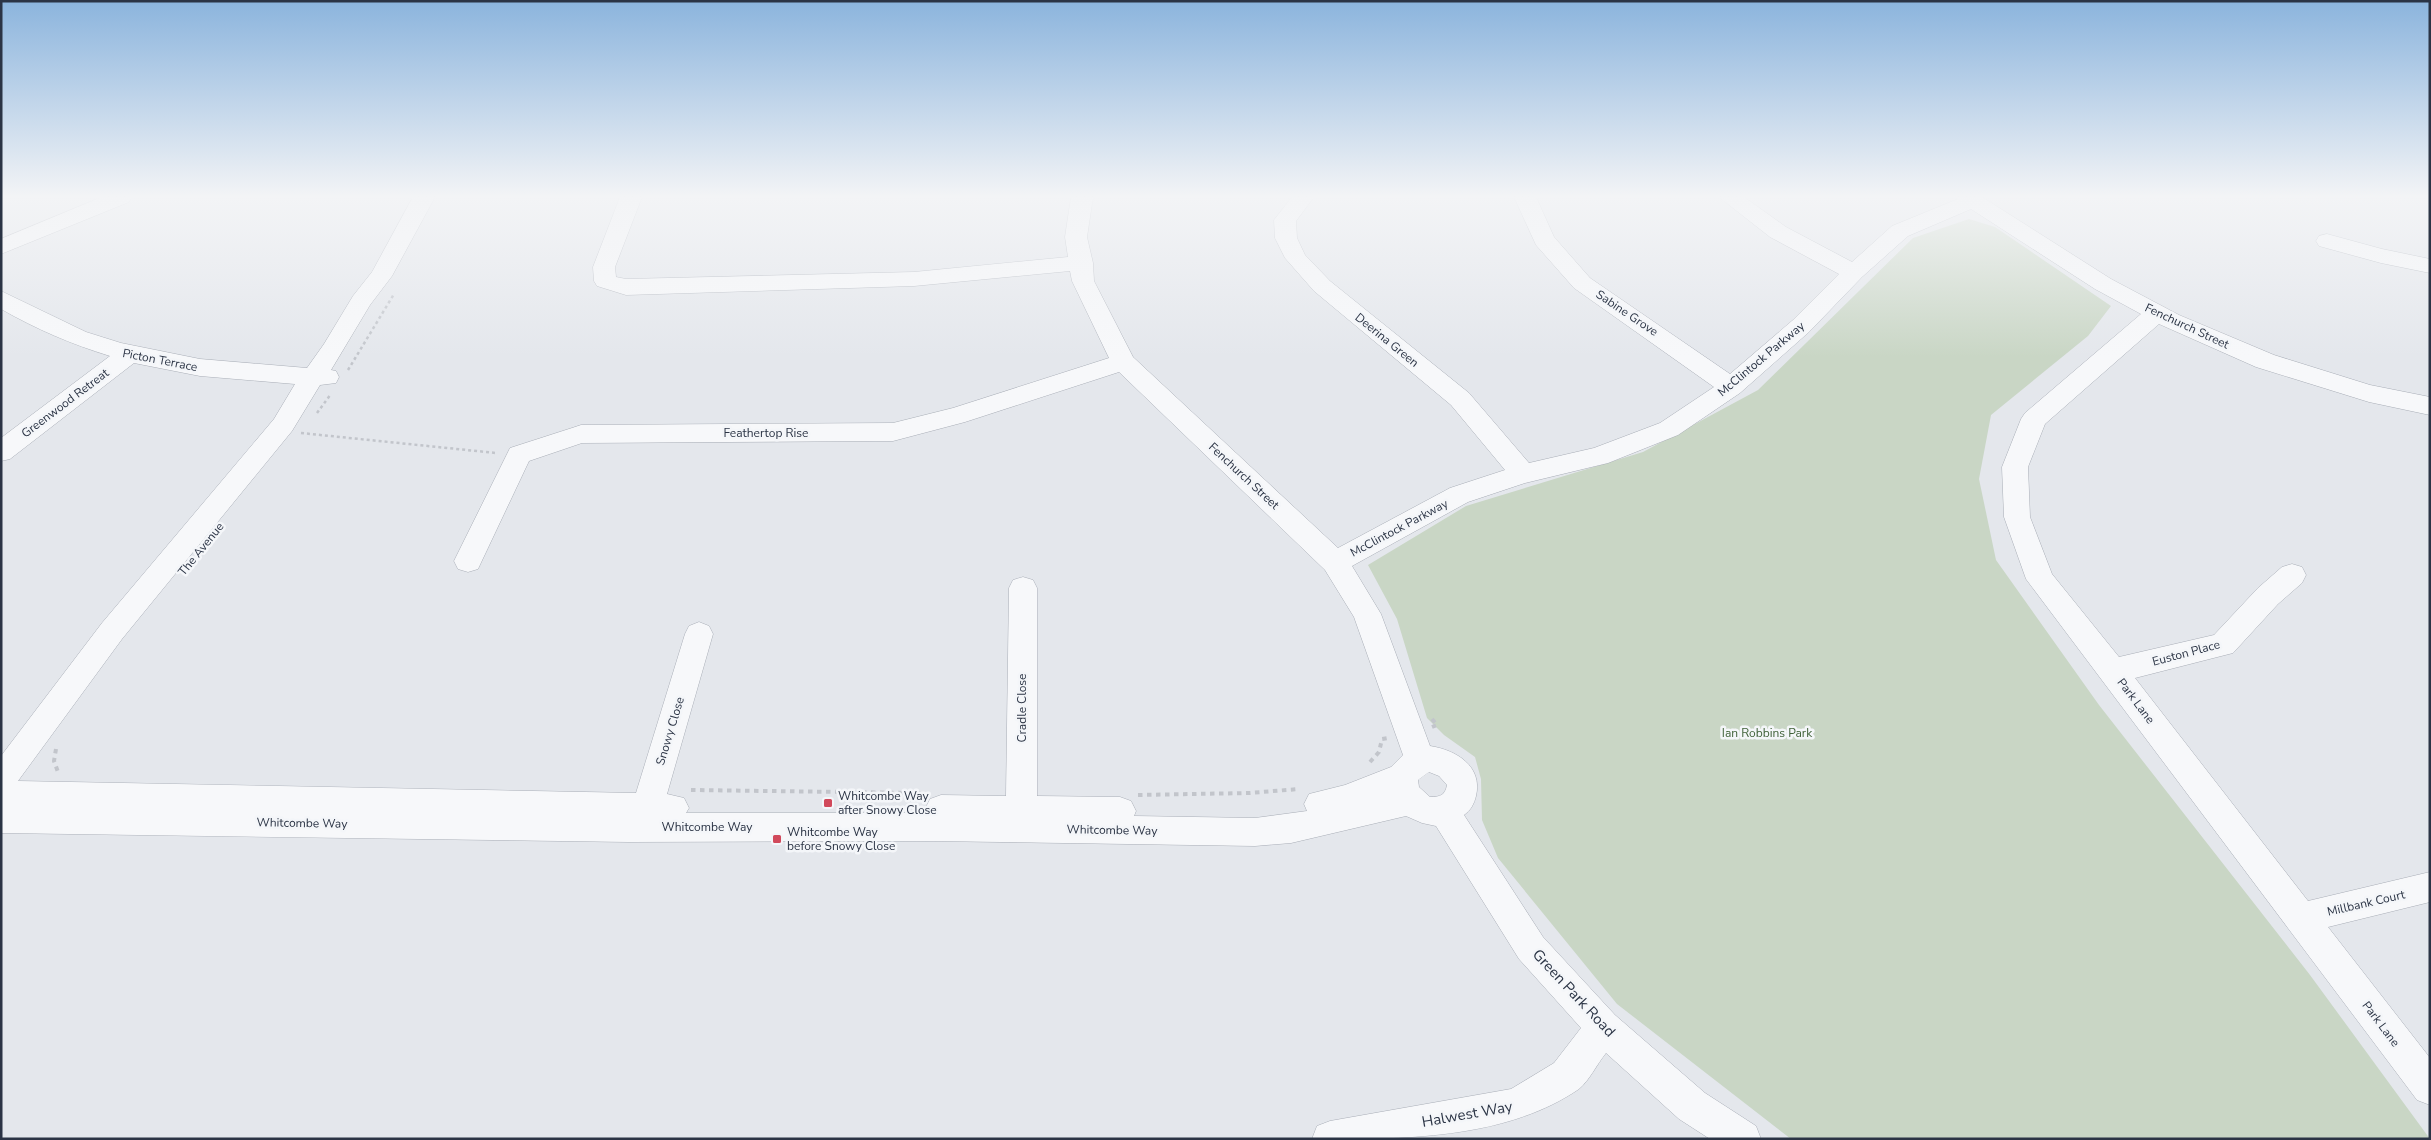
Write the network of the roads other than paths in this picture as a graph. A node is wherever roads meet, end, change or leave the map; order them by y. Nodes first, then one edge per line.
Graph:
1 (402, 250) edge
2 (610, 250) edge
3 (1079, 250) edge
4 (1292, 250) edge
5 (1553, 250) edge
6 (1813, 250) edge
7 (1878, 250) edge
8 (2051, 250) edge
9 (2360, 250) edge
10 (1082, 263) junction
11 (2430, 266) edge
12 (1854, 272) junction
13 (1, 299) edge
14 (2156, 314) junction
15 (128, 355) junction
16 (1124, 362) junction
17 (330, 381) junction
18 (1731, 387) junction
19 (2430, 406) edge
20 (1, 452) edge
21 (1523, 474) junction
22 (468, 561) dead end
23 (1335, 562) junction
24 (2292, 575) dead end
25 (1023, 588) dead end
26 (699, 634) dead end
27 (2113, 671) junction
28 (1410, 768) junction
29 (4, 800) edge
30 (646, 809) junction
31 (1444, 811) junction
32 (1021, 818) junction
33 (2430, 887) edge
34 (2301, 918) junction
35 (1603, 1027) junction
36 (2430, 1087) edge
37 (1330, 1139) edge
38 (1743, 1139) edge

1 - 17 street, The Avenue
2 - 10 street
3 - 10 street, Fenchurch Street
4 - 21 street, Deerina Green
5 - 18 street, Sabine Grove
6 - 12 street
7 - 12 street, McClintock Parkway
8 - 14 street, Fenchurch Street
9 - 11 street
10 - 16 street, Fenchurch Street
12 - 18 street, McClintock Parkway
13 - 15 street, Picton Terrace
14 - 19 street, Fenchurch Street
14 - 27 street, Park Lane
15 - 17 street, Picton Terrace
15 - 20 street, Greenwood Retreat
16 - 22 street, Feathertop Rise
16 - 23 street, Fenchurch Street
17 - 29 street, The Avenue
17 - 29 street, The Avenue
18 - 21 street, McClintock Parkway
21 - 23 street, McClintock Parkway
23 - 28 street, Fenchurch Street
24 - 27 street, Euston Place
25 - 32 street, Cradle Close
26 - 30 street, Snowy Close
27 - 34 street, Park Lane
28 - 31 street
28 - 31 street, Whitcombe Way
28 - 32 street, Whitcombe Way
29 - 30 street, Whitcombe Way
30 - 32 street, Whitcombe Way
31 - 35 street, Green Park Road
33 - 34 street, Millbank Court
34 - 36 street, Park Lane
35 - 37 street, Halwest Way
35 - 38 street, Green Park Road

